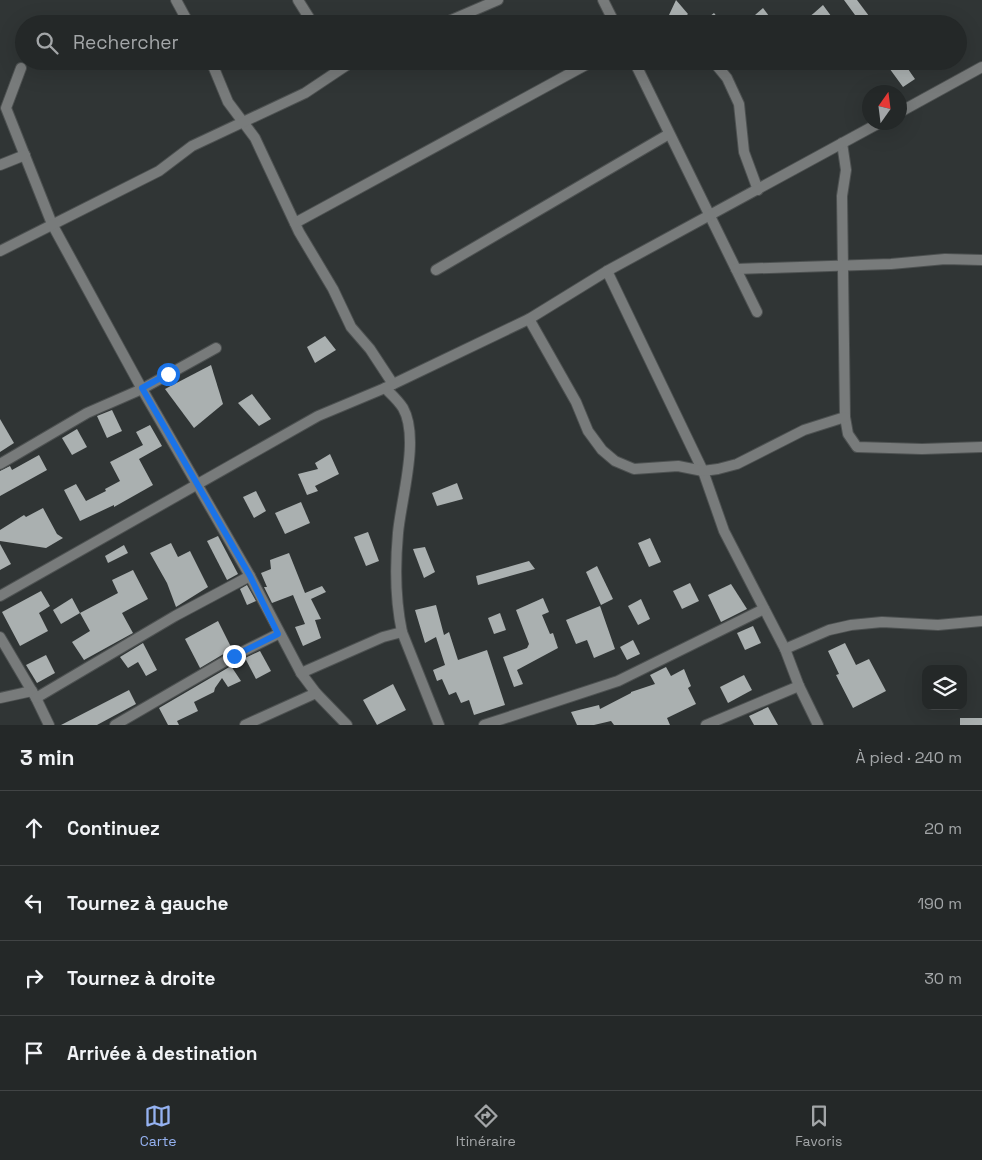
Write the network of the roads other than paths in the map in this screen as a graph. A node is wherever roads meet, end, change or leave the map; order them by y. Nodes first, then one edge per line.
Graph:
1 (176, 0) edge
2 (298, 0) edge
3 (498, 0) edge
4 (603, 0) edge
5 (184, 15) edge
6 (307, 15) edge
7 (463, 15) edge
8 (610, 15) edge
9 (982, 67) edge
10 (21, 70) edge
11 (215, 70) edge
12 (330, 70) edge
13 (576, 70) edge
14 (638, 70) edge
15 (720, 70) edge
16 (907, 108) edge
17 (243, 122) junction
18 (866, 130) edge
19 (670, 134) junction
20 (842, 143) junction
21 (26, 155) junction
22 (0, 165) edge
23 (758, 190) junction
24 (710, 215) junction
25 (294, 223) junction
26 (52, 224) junction
27 (0, 250) edge
28 (982, 260) edge
29 (843, 265) junction
30 (736, 269) junction
31 (436, 270) dead end
32 (607, 271) junction
33 (757, 312) dead end
34 (529, 319) junction
35 (216, 348) dead end
36 (389, 387) junction
37 (142, 388) junction
38 (845, 417) junction
39 (982, 447) edge
40 (0, 464) edge
41 (703, 471) junction
42 (198, 483) junction
43 (250, 576) junction
44 (0, 596) edge
45 (764, 609) junction
46 (982, 621) edge
47 (402, 632) junction
48 (278, 634) junction
49 (0, 636) edge
50 (785, 649) junction
51 (301, 673) junction
52 (799, 686) junction
53 (316, 692) junction
54 (34, 694) junction
55 (0, 698) edge
56 (49, 725) edge
57 (114, 725) edge
58 (245, 725) edge
59 (347, 725) edge
60 (439, 725) edge
61 (484, 725) edge
62 (706, 725) edge
63 (818, 725) edge

1 - 5 street
2 - 6 street
3 - 7 street
4 - 8 street
9 - 16 street
10 - 21 street
11 - 17 street
12 - 17 street
13 - 25 street
14 - 19 street
15 - 23 street
17 - 25 street
17 - 26 street
18 - 20 street
19 - 24 street
19 - 31 street
20 - 23 street
20 - 29 street
21 - 22 street
21 - 26 street
23 - 24 street
24 - 30 street
24 - 32 street
25 - 36 street
26 - 27 street
26 - 37 street
28 - 29 street
29 - 30 street
29 - 38 street
30 - 33 street
32 - 34 street
32 - 41 street
34 - 36 street
34 - 41 street
35 - 37 street
36 - 42 street
36 - 47 street
37 - 40 street
37 - 42 street
38 - 39 street
38 - 41 street
41 - 45 street
42 - 43 street
42 - 44 street
43 - 48 street
43 - 54 street
45 - 50 street
45 - 61 street
46 - 50 street
47 - 51 street
47 - 60 street
48 - 51 street
48 - 57 street
49 - 54 street
50 - 52 street
51 - 53 street
52 - 62 street
52 - 63 street
53 - 58 street
53 - 59 street
54 - 55 street
54 - 56 street

